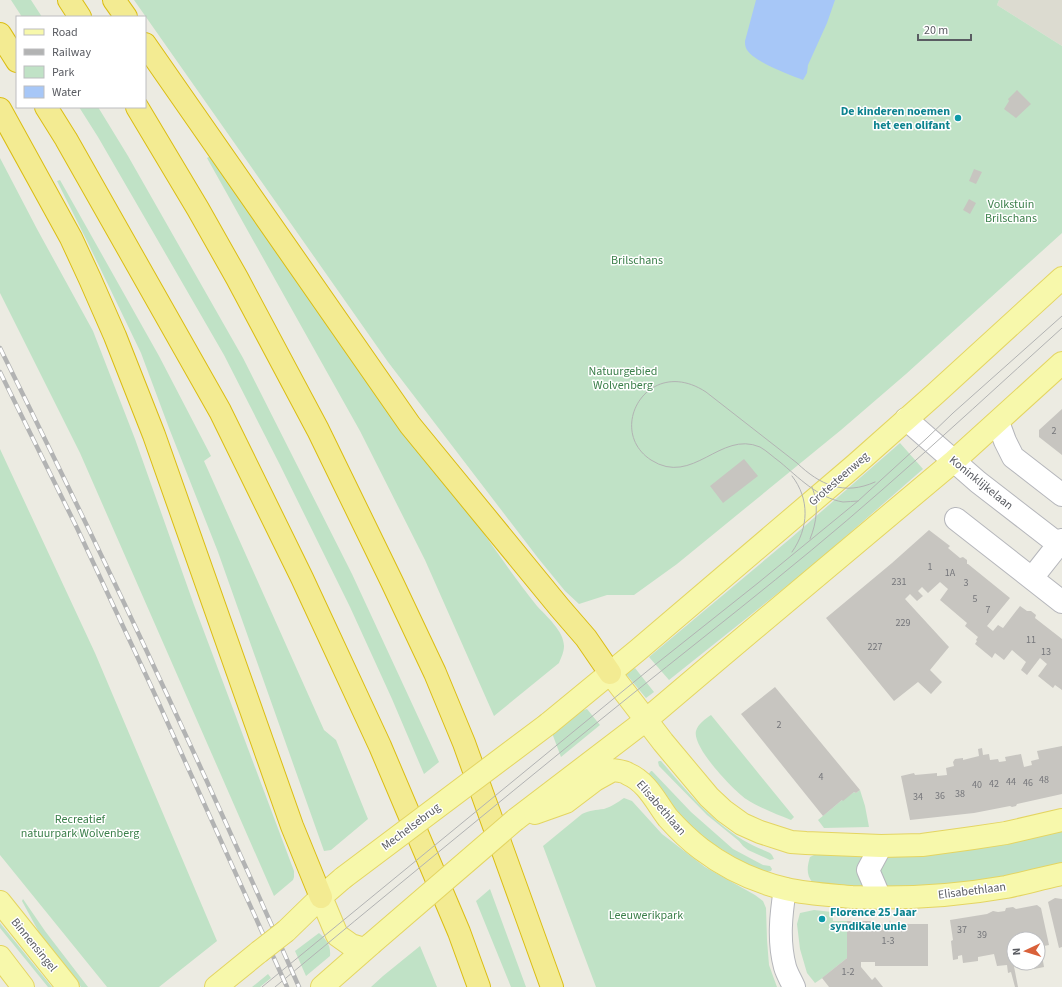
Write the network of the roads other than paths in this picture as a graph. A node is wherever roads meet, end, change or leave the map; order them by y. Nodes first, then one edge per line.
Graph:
1 (70, 0) edge
2 (114, 0) edge
3 (79, 16) edge
4 (125, 16) edge
5 (0, 34) edge
6 (146, 45) edge
7 (16, 59) edge
8 (47, 108) edge
9 (138, 108) edge
10 (0, 109) edge
11 (1062, 278) edge
12 (1062, 363) edge
13 (906, 419) junction
14 (998, 422) junction
15 (954, 461) junction
16 (1062, 495) edge
17 (956, 519) dead end
18 (1061, 544) edge
19 (1032, 578) junction
20 (1062, 602) edge
21 (610, 673) junction
22 (646, 720) junction
23 (573, 787) junction
24 (1062, 820) edge
25 (881, 846) junction
26 (1062, 874) edge
27 (785, 889) junction
28 (321, 897) junction
29 (880, 898) junction
30 (0, 902) edge
31 (368, 946) junction
32 (0, 957) edge
33 (23, 987) edge
34 (68, 987) edge
35 (216, 987) edge
36 (322, 987) edge
37 (479, 987) edge
38 (552, 987) edge
39 (794, 987) edge

1 - 3 highway
2 - 4 highway
5 - 7 highway
6 - 21 highway
8 - 37 highway
9 - 38 highway
10 - 28 highway
11 - 13 main road, Grotesteenweg
12 - 14 main road
13 - 15 street, Koninklijkelaan
13 - 21 main road, Grotesteenweg
14 - 15 main road
14 - 16 street
15 - 18 street, Koninklijkelaan
15 - 22 main road
17 - 19 street
18 - 19 street, Koninklijkelaan
19 - 20 street
21 - 22 main road
21 - 28 main road, Mechelsebrug, bridge
22 - 23 main road
22 - 25 main road
23 - 27 main road, Elisabethlaan
23 - 31 main road, Elisabethlaan, bridge
24 - 25 main road
25 - 29 street
26 - 29 main road, Elisabethlaan
27 - 29 main road, Elisabethlaan
27 - 39 street
28 - 31 main road
28 - 35 main road, Mechelsebrug, bridge
30 - 34 main road, Binnensingel
31 - 36 main road
32 - 33 main road

